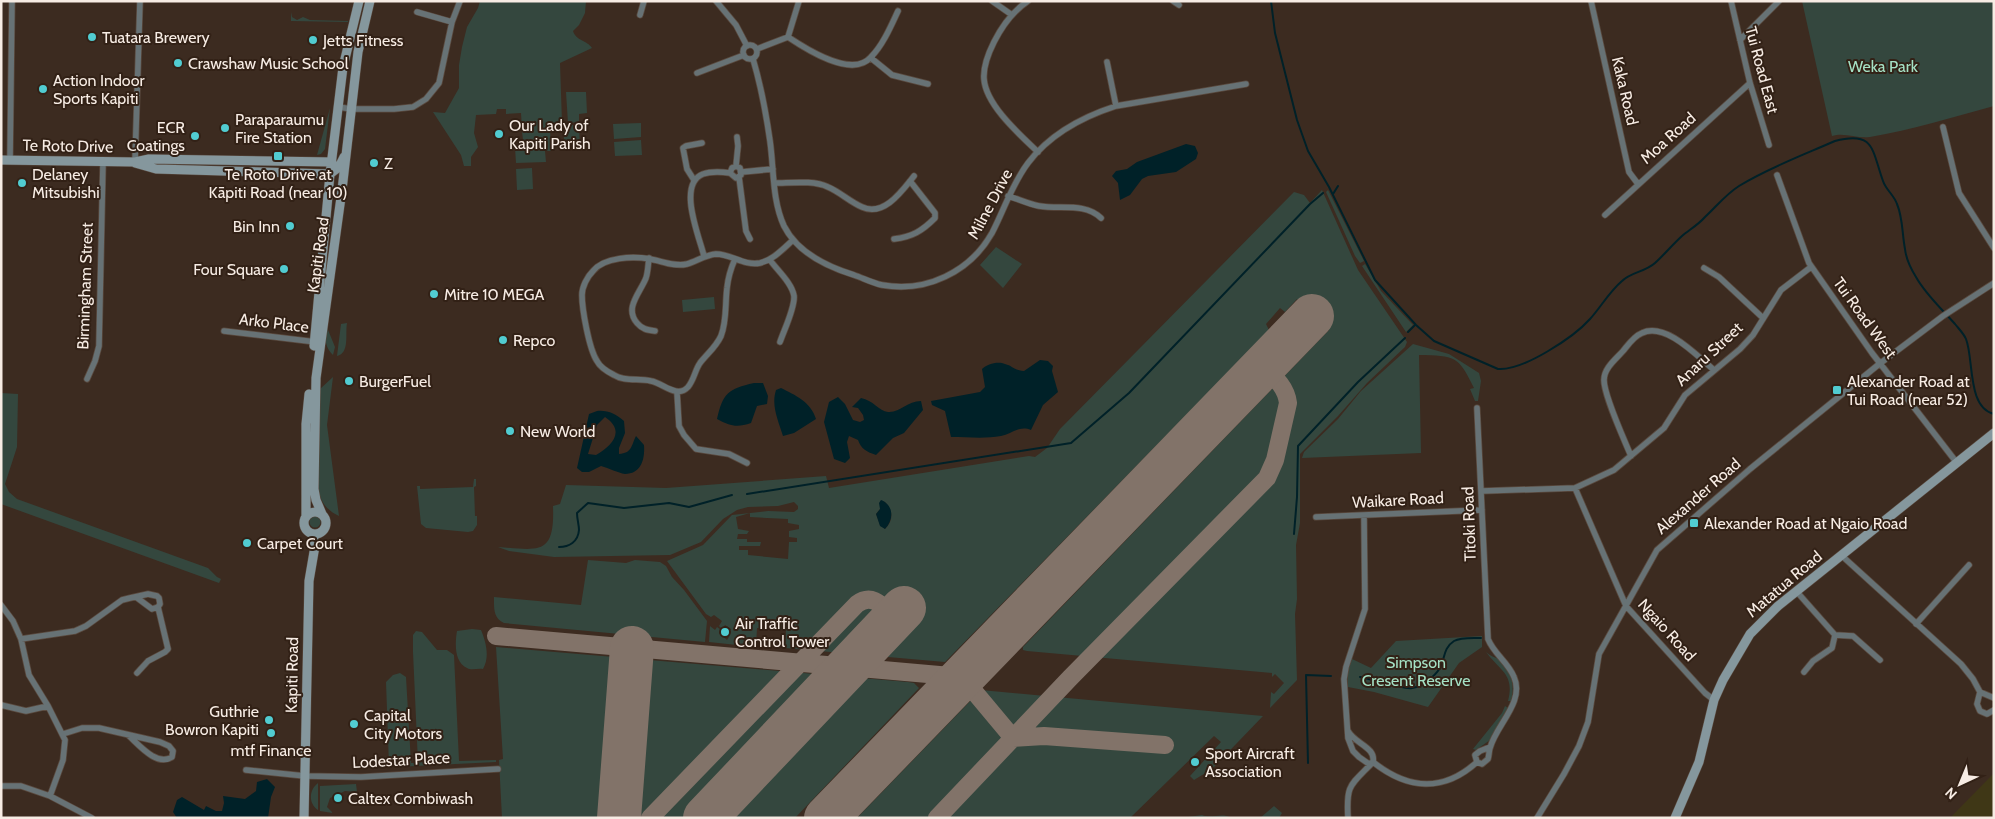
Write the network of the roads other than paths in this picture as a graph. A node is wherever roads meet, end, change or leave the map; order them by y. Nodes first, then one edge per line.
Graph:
1 (12, 1) edge
2 (140, 1) edge
3 (360, 1) edge
4 (370, 1) edge
5 (460, 1) edge
6 (644, 1) edge
7 (716, 1) edge
8 (992, 1) edge
9 (1028, 1) edge
10 (1173, 1) edge
11 (1591, 1) edge
12 (1731, 1) edge
13 (1779, 1) edge
14 (796, 3) edge
15 (1179, 5) dead end
16 (898, 11) dead end
17 (417, 12) dead end
18 (640, 15) dead end
19 (1012, 15) junction
20 (452, 22) junction
21 (788, 37) junction
22 (1740, 40) junction
23 (747, 46) junction
24 (757, 49) junction
25 (744, 55) junction
26 (871, 58) junction
27 (753, 59) junction
28 (1107, 62) dead end
29 (698, 73) dead end
30 (1750, 83) junction
31 (928, 84) dead end
32 (1246, 84) dead end
33 (1116, 106) junction
34 (339, 107) junction
35 (351, 109) junction
36 (1943, 127) dead end
37 (737, 137) dead end
38 (702, 143) dead end
39 (1769, 145) dead end
40 (346, 151) junction
41 (1038, 152) junction
42 (6, 160) edge
43 (224, 160) junction
44 (103, 162) junction
45 (135, 162) junction
46 (310, 162) junction
47 (736, 166) junction
48 (333, 169) junction
49 (773, 169) junction
50 (224, 171) junction
51 (730, 172) junction
52 (298, 173) junction
53 (740, 174) junction
54 (1777, 175) dead end
55 (694, 180) junction
56 (774, 183) junction
57 (1638, 184) junction
58 (342, 187) junction
59 (1008, 196) junction
60 (1605, 215) dead end
61 (1101, 218) dead end
62 (750, 238) dead end
63 (894, 239) dead end
64 (793, 240) junction
65 (1994, 248) edge
66 (704, 256) junction
67 (649, 258) junction
68 (735, 259) junction
69 (770, 260) junction
70 (1811, 267) junction
71 (1704, 268) dead end
72 (1994, 283) edge
73 (1763, 318) junction
74 (224, 330) dead end
75 (655, 331) dead end
76 (317, 342) junction
77 (780, 342) dead end
78 (1881, 363) junction
79 (1714, 370) junction
80 (87, 379) dead end
81 (677, 392) junction
82 (1477, 408) dead end
83 (314, 412) junction
84 (306, 424) junction
85 (1994, 433) edge
86 (1630, 456) junction
87 (747, 463) dead end
88 (1957, 463) junction
89 (1575, 488) junction
90 (1482, 491) junction
91 (1482, 510) junction
92 (322, 514) junction
93 (1364, 515) junction
94 (306, 516) junction
95 (1316, 517) dead end
96 (313, 534) junction
97 (1841, 555) junction
98 (1969, 565) dead end
99 (1797, 592) junction
100 (136, 597) junction
101 (1, 606) edge
102 (1626, 606) junction
103 (158, 608) junction
104 (1916, 624) junction
105 (1835, 635) junction
106 (21, 639) junction
107 (1880, 660) dead end
108 (1804, 672) dead end
109 (137, 673) dead end
110 (1980, 692) junction
111 (1994, 698) edge
112 (1714, 700) junction
113 (2, 705) edge
114 (48, 706) junction
115 (1994, 710) edge
116 (1347, 726) junction
117 (63, 734) junction
118 (129, 736) junction
119 (1490, 747) junction
120 (1373, 762) junction
121 (1476, 762) junction
122 (498, 769) dead end
123 (246, 770) dead end
124 (305, 776) junction
125 (1, 786) edge
126 (50, 796) junction
127 (92, 818) edge
128 (304, 818) edge
129 (1348, 818) edge
130 (1537, 818) edge
131 (1675, 818) edge

1 - 42 street
2 - 45 street
3 - 34 main road, Kapiti Road
4 - 35 main road, Kapiti Road
5 - 20 street
6 - 18 street
7 - 23 street
8 - 19 street
9 - 19 street
10 - 15 street
11 - 57 street, Kaka Road
12 - 22 street, Tui Road East
13 - 22 street
14 - 21 street
16 - 26 street
17 - 20 street
19 - 41 street
20 - 35 street
21 - 24 street
21 - 26 street
22 - 30 street, Tui Road East
23 - 24 street
23 - 25 street
24 - 27 street
25 - 27 street
25 - 29 street
26 - 31 street
27 - 49 street, Milne Drive
28 - 33 street
30 - 39 street, Tui Road East
30 - 57 street, Moa Road
32 - 33 street, Milne Drive
33 - 41 street, Milne Drive
34 - 35 street
34 - 48 main road, Kapiti Road
35 - 40 main road, Kapiti Road
36 - 65 street
37 - 47 street
38 - 55 street
40 - 48 main road
40 - 58 main road, Kapiti Road
41 - 59 street, Milne Drive
42 - 44 main road, Te Roto Drive
43 - 45 main road, Te Roto Drive
43 - 46 main road, Te Roto Drive
43 - 50 main road
44 - 45 main road, Te Roto Drive
44 - 80 street, Birmingham Street
45 - 50 main road, Te Roto Drive
46 - 48 main road, Te Roto Drive
46 - 52 main road
47 - 51 street
47 - 53 street
48 - 52 main road, Te Roto Drive
48 - 58 main road
48 - 76 main road, Kapiti Road
49 - 53 street
49 - 56 street, Milne Drive
50 - 52 main road, Te Roto Drive
51 - 53 street
51 - 55 street
53 - 62 street
54 - 70 street, Tui Road West
55 - 66 street
56 - 63 street
56 - 64 street, Milne Drive
57 - 60 street, Moa Road
58 - 76 main road, Kapiti Road
59 - 61 street
59 - 64 street, Milne Drive
64 - 69 street
66 - 67 street
66 - 68 street
67 - 75 street
67 - 81 street
68 - 69 street
68 - 81 street
69 - 77 street
70 - 73 street, Anaru Street
70 - 78 street, Tui Road West
71 - 73 street
72 - 78 street, Alexander Road
73 - 79 street, Anaru Street
74 - 76 street, Arko Place
76 - 83 main road, Kapiti Road
76 - 84 main road, Kapiti Road
78 - 88 street, Tui Road West
78 - 102 street, Alexander Road
79 - 86 street, Anaru Street
79 - 86 street
81 - 87 street
82 - 90 street, Titoki Road
83 - 84 main road
83 - 92 main road, Kapiti Road
84 - 94 main road, Kapiti Road
85 - 88 main road, Matatua Road
86 - 89 street, Anaru Street
88 - 97 main road, Matatua Road
89 - 90 street, Anaru Street
89 - 102 street, Ngaio Road
90 - 91 street, Titoki Road
91 - 93 street, Waikare Road
91 - 119 street, Titoki Road
92 - 94 main road
92 - 96 main road
93 - 95 street, Waikare Road
93 - 116 street
94 - 96 main road
96 - 124 main road, Kapiti Road
97 - 99 main road, Matatua Road
97 - 104 street
98 - 104 street
99 - 105 street
99 - 112 main road, Matatua Road
100 - 103 street
100 - 103 street
100 - 106 street
101 - 106 street
102 - 112 street, Ngaio Road
102 - 130 street, Alexander Road
103 - 109 street
104 - 110 street
105 - 107 street
105 - 108 street
106 - 114 street
110 - 111 street
110 - 115 street
112 - 131 main road, Matatua Road
113 - 114 street
114 - 117 street
116 - 120 street
116 - 120 street
117 - 118 street
117 - 126 street
118 - 118 street
119 - 121 street
119 - 121 street
120 - 121 street
120 - 129 street
122 - 124 street, Lodestar Place
123 - 124 street, Lodestar Place
124 - 128 main road, Kapiti Road
125 - 126 street
126 - 127 street

